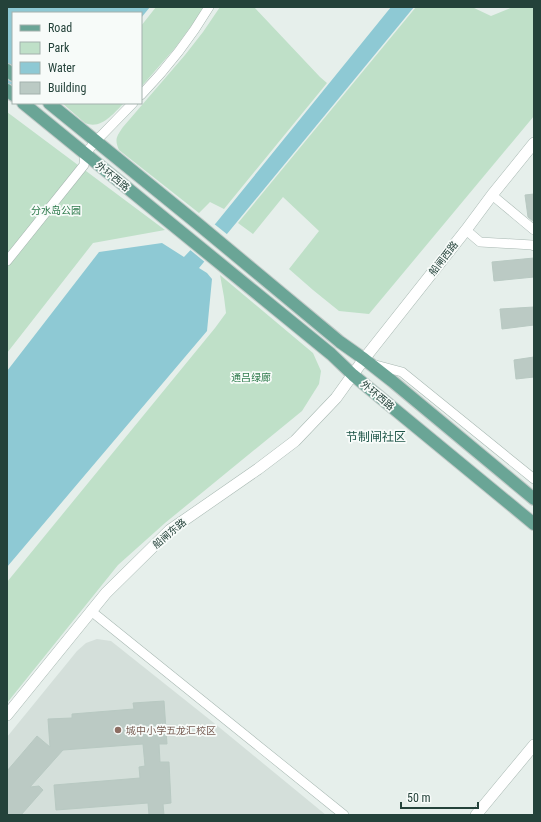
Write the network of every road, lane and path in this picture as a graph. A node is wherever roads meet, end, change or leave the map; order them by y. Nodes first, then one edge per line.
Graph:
1 (209, 7) edge
2 (142, 94) edge
3 (24, 104) edge
4 (50, 104) edge
5 (132, 104) edge
6 (96, 141) junction
7 (534, 143) edge
8 (85, 154) junction
9 (492, 195) junction
10 (466, 230) junction
11 (534, 230) edge
12 (534, 246) edge
13 (7, 261) edge
14 (367, 361) junction
15 (354, 375) junction
16 (534, 479) edge
17 (534, 499) edge
18 (534, 524) edge
19 (91, 611) junction
20 (7, 715) edge
21 (534, 745) edge
22 (344, 815) edge
23 (476, 815) edge

1 - 2 street
3 - 8 main road, 外环西路
4 - 6 main road, 外环西路
5 - 6 street
6 - 8 street
6 - 14 main road, 外环西路
7 - 9 street, 船闸西路
8 - 13 street
8 - 15 main road, 外环西路
9 - 10 street, 船闸西路
9 - 11 street
10 - 12 street
10 - 14 street, 船闸西路
14 - 15 street, 船闸西路
14 - 16 street
14 - 17 main road, 外环西路
15 - 18 main road, 外环西路
15 - 19 street, 船闸东路
19 - 20 street, 船闸东路
19 - 22 street
21 - 23 street

